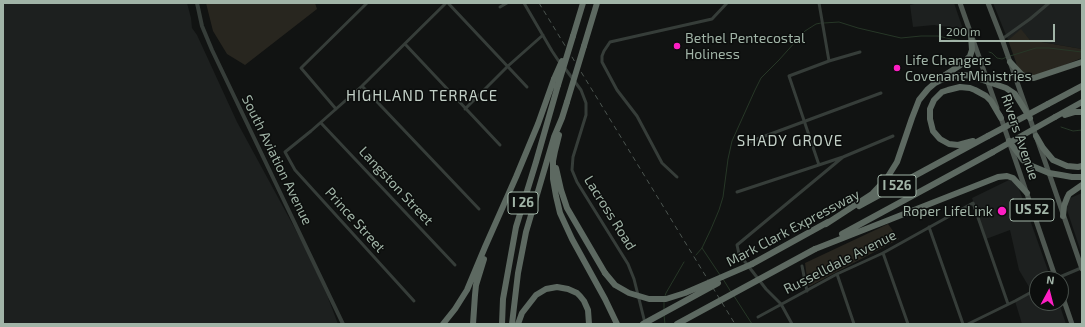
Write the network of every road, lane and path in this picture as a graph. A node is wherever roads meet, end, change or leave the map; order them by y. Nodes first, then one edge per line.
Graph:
1 (197, 3) edge
2 (367, 3) edge
3 (447, 3) edge
4 (507, 3) edge
5 (524, 3) edge
6 (583, 3) edge
7 (597, 3) edge
8 (728, 3) edge
9 (819, 3) edge
10 (960, 3) edge
11 (988, 3) edge
12 (1049, 3) edge
13 (500, 8) dead end
14 (544, 35) junction
15 (971, 35) junction
16 (1002, 39) junction
17 (405, 44) junction
18 (860, 52) dead end
19 (829, 61) junction
20 (1010, 62) junction
21 (1082, 62) edge
22 (508, 66) junction
23 (556, 82) junction
24 (988, 82) junction
25 (935, 83) junction
26 (362, 86) junction
27 (1082, 86) edge
28 (527, 87) dead end
29 (881, 93) dead end
30 (1082, 102) edge
31 (336, 109) junction
32 (465, 109) junction
33 (1082, 112) edge
34 (1055, 117) junction
35 (562, 118) junction
36 (1001, 118) junction
37 (1030, 118) junction
38 (321, 122) junction
39 (804, 122) junction
40 (560, 135) junction
41 (893, 136) dead end
42 (988, 136) junction
43 (1036, 136) junction
44 (1009, 141) junction
45 (749, 142) dead end
46 (500, 145) dead end
47 (843, 157) junction
48 (819, 165) junction
49 (1082, 166) edge
50 (1050, 172) junction
51 (677, 177) dead end
52 (1082, 177) edge
53 (1082, 185) edge
54 (737, 192) dead end
55 (1027, 193) junction
56 (479, 209) dead end
57 (1063, 216) junction
58 (826, 224) junction
59 (494, 227) junction
60 (929, 227) junction
61 (815, 249) junction
62 (883, 253) junction
63 (752, 264) junction
64 (455, 265) dead end
65 (802, 266) dead end
66 (1082, 268) edge
67 (1053, 271) edge
68 (837, 274) junction
69 (1069, 274) edge
70 (807, 291) junction
71 (1029, 293) edge
72 (414, 301) dead end
73 (781, 304) junction
74 (1008, 304) junction
75 (1068, 311) edge
76 (758, 317) dead end
77 (343, 324) edge
78 (443, 324) edge
79 (473, 324) edge
80 (502, 324) edge
81 (512, 324) edge
82 (518, 324) edge
83 (589, 324) edge
84 (617, 324) edge
85 (644, 324) edge
86 (677, 324) edge
87 (792, 324) edge
88 (854, 324) edge
89 (908, 324) edge
90 (963, 324) edge
91 (968, 324) edge
92 (1072, 324) edge

1 - 77 street, South Aviation Avenue
2 - 31 street
3 - 17 street
3 - 22 street
4 - 13 street
5 - 14 street
6 - 23 highway, bridge
7 - 35 highway, I 26, bridge
8 - 51 street
9 - 19 street
10 - 15 main road, Rivers Avenue / US 52
11 - 16 main road, Rivers Avenue / US 52
12 - 16 street
14 - 22 street
14 - 85 street, Lacross Road
15 - 24 main road, Rivers Avenue / US 52
15 - 25 highway
16 - 20 main road, Rivers Avenue / US 52
17 - 26 street
17 - 32 street
18 - 19 street
19 - 39 street
20 - 21 highway
20 - 37 main road, Rivers Avenue / US 52
22 - 28 street
22 - 32 street
23 - 59 highway
23 - 80 highway, I 26
24 - 25 highway
24 - 36 main road, Rivers Avenue / US 52
24 - 37 highway
25 - 58 highway
26 - 31 street
26 - 56 street
27 - 42 highway, Mark Clark Expressway / I 526, bridge
29 - 39 street
30 - 34 highway, Mark Clark Expressway / I 526
31 - 38 street
32 - 46 street
33 - 34 highway
34 - 61 highway, Mark Clark Expressway / I 526, bridge
35 - 40 highway
35 - 81 highway, I 26
36 - 42 highway
36 - 44 main road, Rivers Avenue / US 52
37 - 43 main road, Rivers Avenue / US 52
38 - 64 street, Langston Street
38 - 72 street, Prince Street
39 - 45 street
39 - 48 street
40 - 63 highway, bridge
40 - 84 highway
41 - 47 street
42 - 58 highway, Mark Clark Expressway / I 526
43 - 49 highway
43 - 50 main road, Rivers Avenue / US 52
44 - 50 highway
44 - 55 main road, Rivers Avenue / US 52
47 - 48 street
47 - 73 street
48 - 54 street
50 - 52 highway
50 - 57 main road, Rivers Avenue / US 52
53 - 57 highway
55 - 61 highway
55 - 67 main road, Rivers Avenue / US 52
57 - 66 main road, Rivers Avenue / US 52
58 - 63 highway, Mark Clark Expressway / I 526
59 - 78 highway
59 - 79 highway
60 - 62 street, Russelldale Avenue
60 - 74 street, Russelldale Avenue
60 - 90 street
61 - 86 highway, Mark Clark Expressway / I 526, bridge
62 - 68 street, Russelldale Avenue
62 - 89 street
63 - 85 highway, Mark Clark Expressway / I 526, bridge
65 - 70 street
66 - 69 street
68 - 70 street, Russelldale Avenue
68 - 88 street
70 - 73 street, Russelldale Avenue
71 - 74 street
73 - 76 street, Russelldale Avenue
73 - 87 street
74 - 91 street
75 - 92 main road
82 - 83 highway

